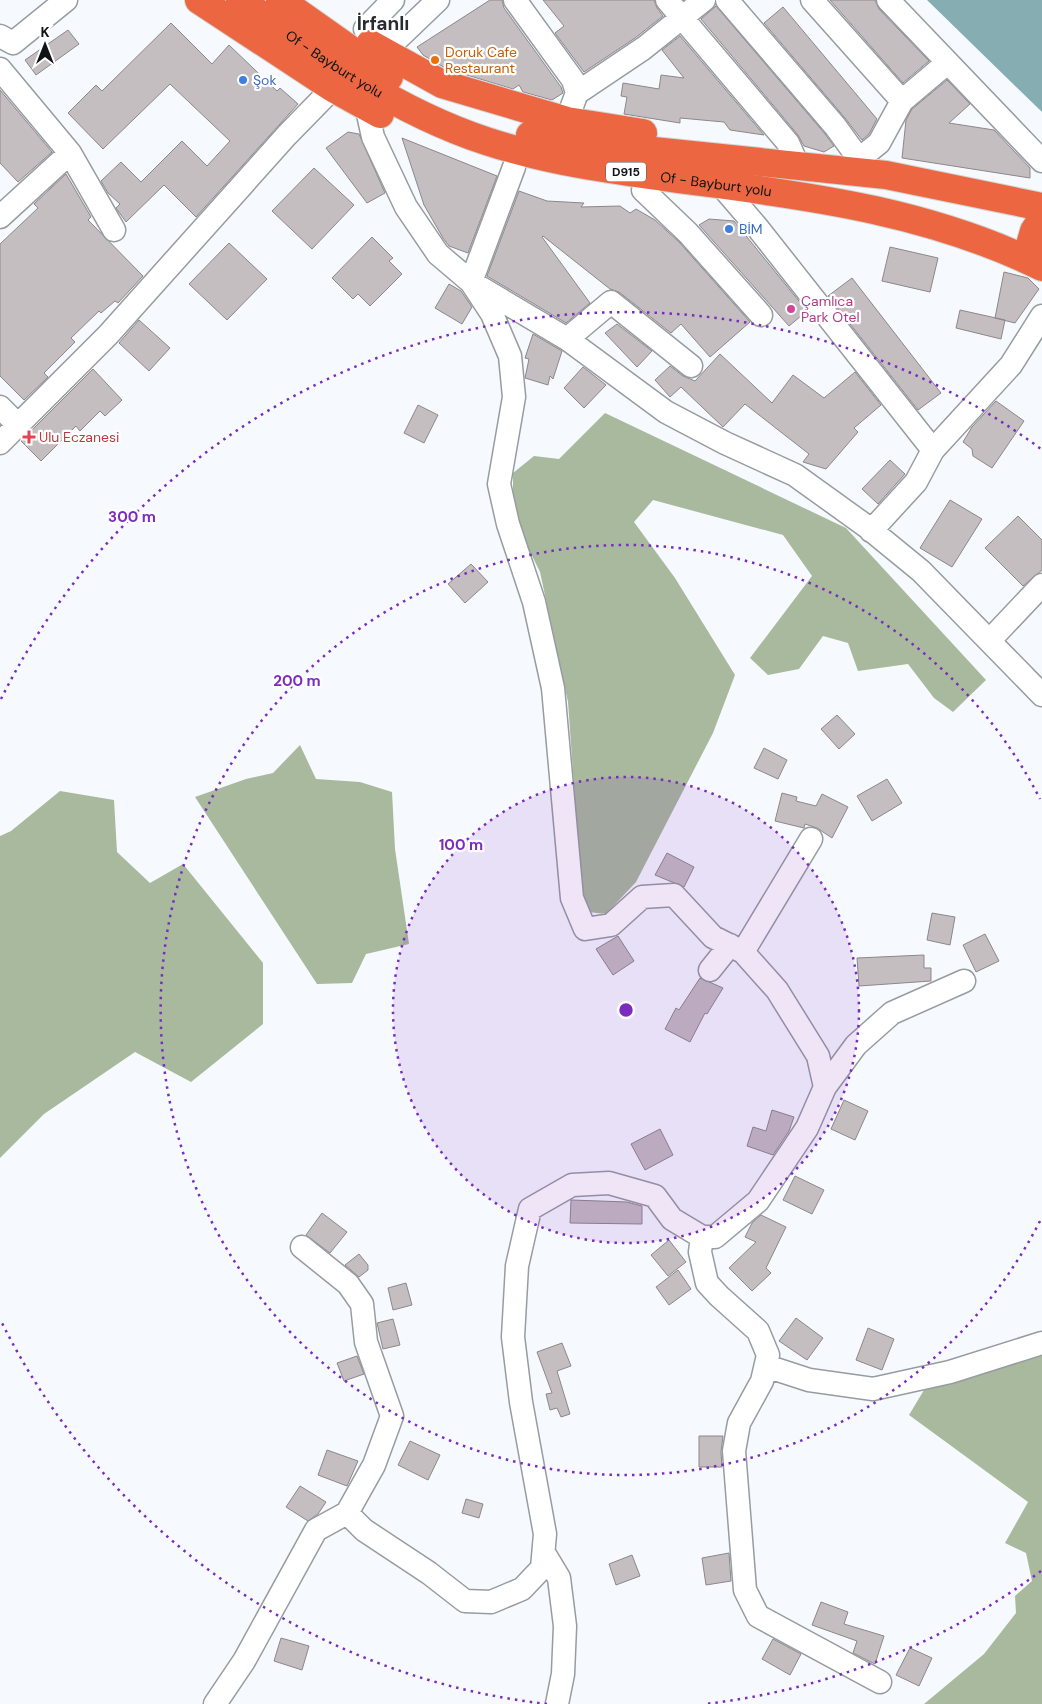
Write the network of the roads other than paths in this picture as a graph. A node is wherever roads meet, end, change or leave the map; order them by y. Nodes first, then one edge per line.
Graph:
1 (66, 0) edge
2 (199, 0) edge
3 (240, 0) edge
4 (280, 0) edge
5 (309, 0) edge
6 (393, 0) edge
7 (438, 0) edge
8 (515, 0) edge
9 (667, 0) edge
10 (704, 0) edge
11 (727, 0) edge
12 (812, 0) edge
13 (888, 0) edge
14 (682, 19) junction
15 (0, 36) edge
16 (947, 63) junction
17 (0, 69) edge
18 (333, 88) junction
19 (577, 93) junction
20 (364, 94) junction
21 (902, 100) junction
22 (568, 121) junction
23 (70, 153) junction
24 (715, 157) junction
25 (1042, 161) edge
26 (858, 165) junction
27 (798, 166) junction
28 (514, 168) junction
29 (643, 190) junction
30 (767, 191) junction
31 (726, 192) junction
32 (1042, 207) edge
33 (0, 217) edge
34 (1042, 219) edge
35 (114, 230) dead end
36 (1034, 263) edge
37 (471, 282) junction
38 (762, 314) dead end
39 (1042, 316) edge
40 (567, 339) junction
41 (691, 366) dead end
42 (0, 406) edge
43 (18, 425) junction
44 (0, 444) edge
45 (933, 450) junction
46 (871, 530) junction
47 (1042, 585) edge
48 (990, 640) junction
49 (1042, 695) edge
50 (811, 839) dead end
51 (736, 949) junction
52 (710, 970) dead end
53 (964, 980) dead end
54 (825, 1087) junction
55 (702, 1237) junction
56 (302, 1247) dead end
57 (1042, 1343) edge
58 (766, 1366) junction
59 (347, 1513) junction
60 (544, 1554) junction
61 (880, 1682) dead end
62 (215, 1704) edge
63 (558, 1704) edge

1 - 15 street
2 - 18 highway
3 - 20 highway, Of - Bayburt yolu / D915
4 - 24 highway, Of - Bayburt yolu / D915
5 - 22 highway
6 - 7 street
8 - 19 street
9 - 14 street
10 - 14 street
11 - 26 street
12 - 21 street
13 - 16 street
14 - 19 street
14 - 27 street
16 - 21 street
16 - 25 street
17 - 23 street
18 - 20 highway
18 - 43 street
19 - 22 street
20 - 28 highway
20 - 30 highway, Of - Bayburt yolu / D915
20 - 37 street
21 - 26 street
22 - 24 highway
23 - 33 street
23 - 35 street
24 - 27 highway, Of - Bayburt yolu / D915
26 - 27 highway, Of - Bayburt yolu / D915
26 - 32 highway, Of - Bayburt yolu / D915
28 - 29 highway
28 - 37 street
29 - 31 highway
29 - 38 street
30 - 31 highway
30 - 36 highway, Of - Bayburt yolu / D915
31 - 45 street
34 - 36 highway
37 - 40 street
37 - 51 street
39 - 45 street
40 - 41 street
40 - 46 street
42 - 43 street
43 - 44 street
45 - 46 street
46 - 48 street
47 - 48 street
48 - 49 street
50 - 51 street
51 - 52 street
51 - 54 street
53 - 54 street
54 - 55 street
55 - 58 street
55 - 60 street
56 - 59 street
57 - 58 street
58 - 61 street
59 - 60 street
59 - 62 street
60 - 63 street

